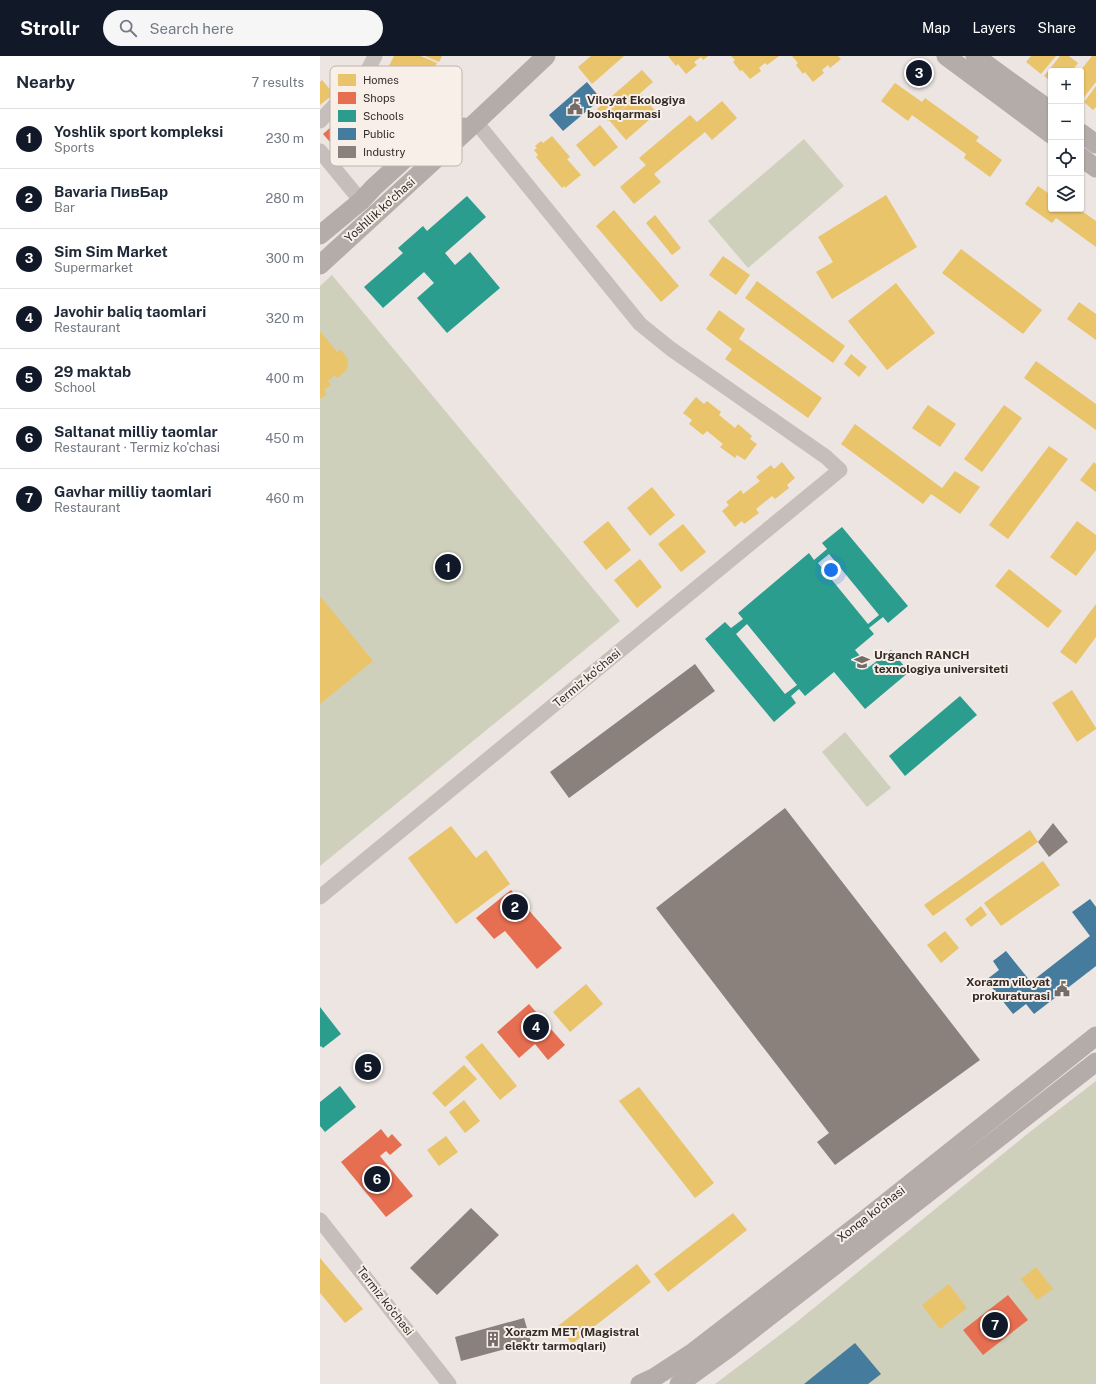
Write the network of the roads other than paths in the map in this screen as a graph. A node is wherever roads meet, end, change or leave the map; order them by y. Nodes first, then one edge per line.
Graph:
1 (375, 56) edge
2 (546, 56) edge
3 (946, 56) edge
4 (975, 56) edge
5 (370, 66) edge
6 (1048, 109) edge
7 (330, 110) edge
8 (320, 121) edge
9 (476, 122) junction
10 (1048, 126) edge
11 (462, 128) edge
12 (462, 135) edge
13 (1084, 135) edge
14 (1096, 144) edge
15 (320, 151) edge
16 (1084, 159) edge
17 (330, 164) edge
18 (332, 166) edge
19 (397, 166) edge
20 (428, 166) edge
21 (1096, 168) edge
22 (360, 201) junction
23 (320, 235) edge
24 (320, 265) edge
25 (320, 897) edge
26 (1096, 1036) edge
27 (1096, 1062) edge
28 (320, 1220) edge
29 (872, 1225) junction
30 (449, 1384) edge
31 (640, 1384) edge
32 (679, 1384) edge

1 - 5 street
2 - 9 main road, Yoshllik ko'chasi
3 - 10 main road
4 - 6 main road
7 - 8 street
9 - 11 main road, Yoshllik ko'chasi
9 - 12 main road, Yoshllik ko'chasi
9 - 25 street, Termiz ko'chasi
13 - 14 main road
15 - 17 street
16 - 21 main road
18 - 22 street
19 - 22 main road, Yoshllik ko'chasi
20 - 24 main road, Yoshllik ko'chasi
22 - 23 main road, Yoshllik ko'chasi
26 - 29 main road, Xonqa ko'chasi
27 - 29 main road, Xonqa ko'chasi
28 - 30 street, Termiz ko'chasi
29 - 31 main road, Xonqa ko'chasi
29 - 32 main road, Xonqa ko'chasi

